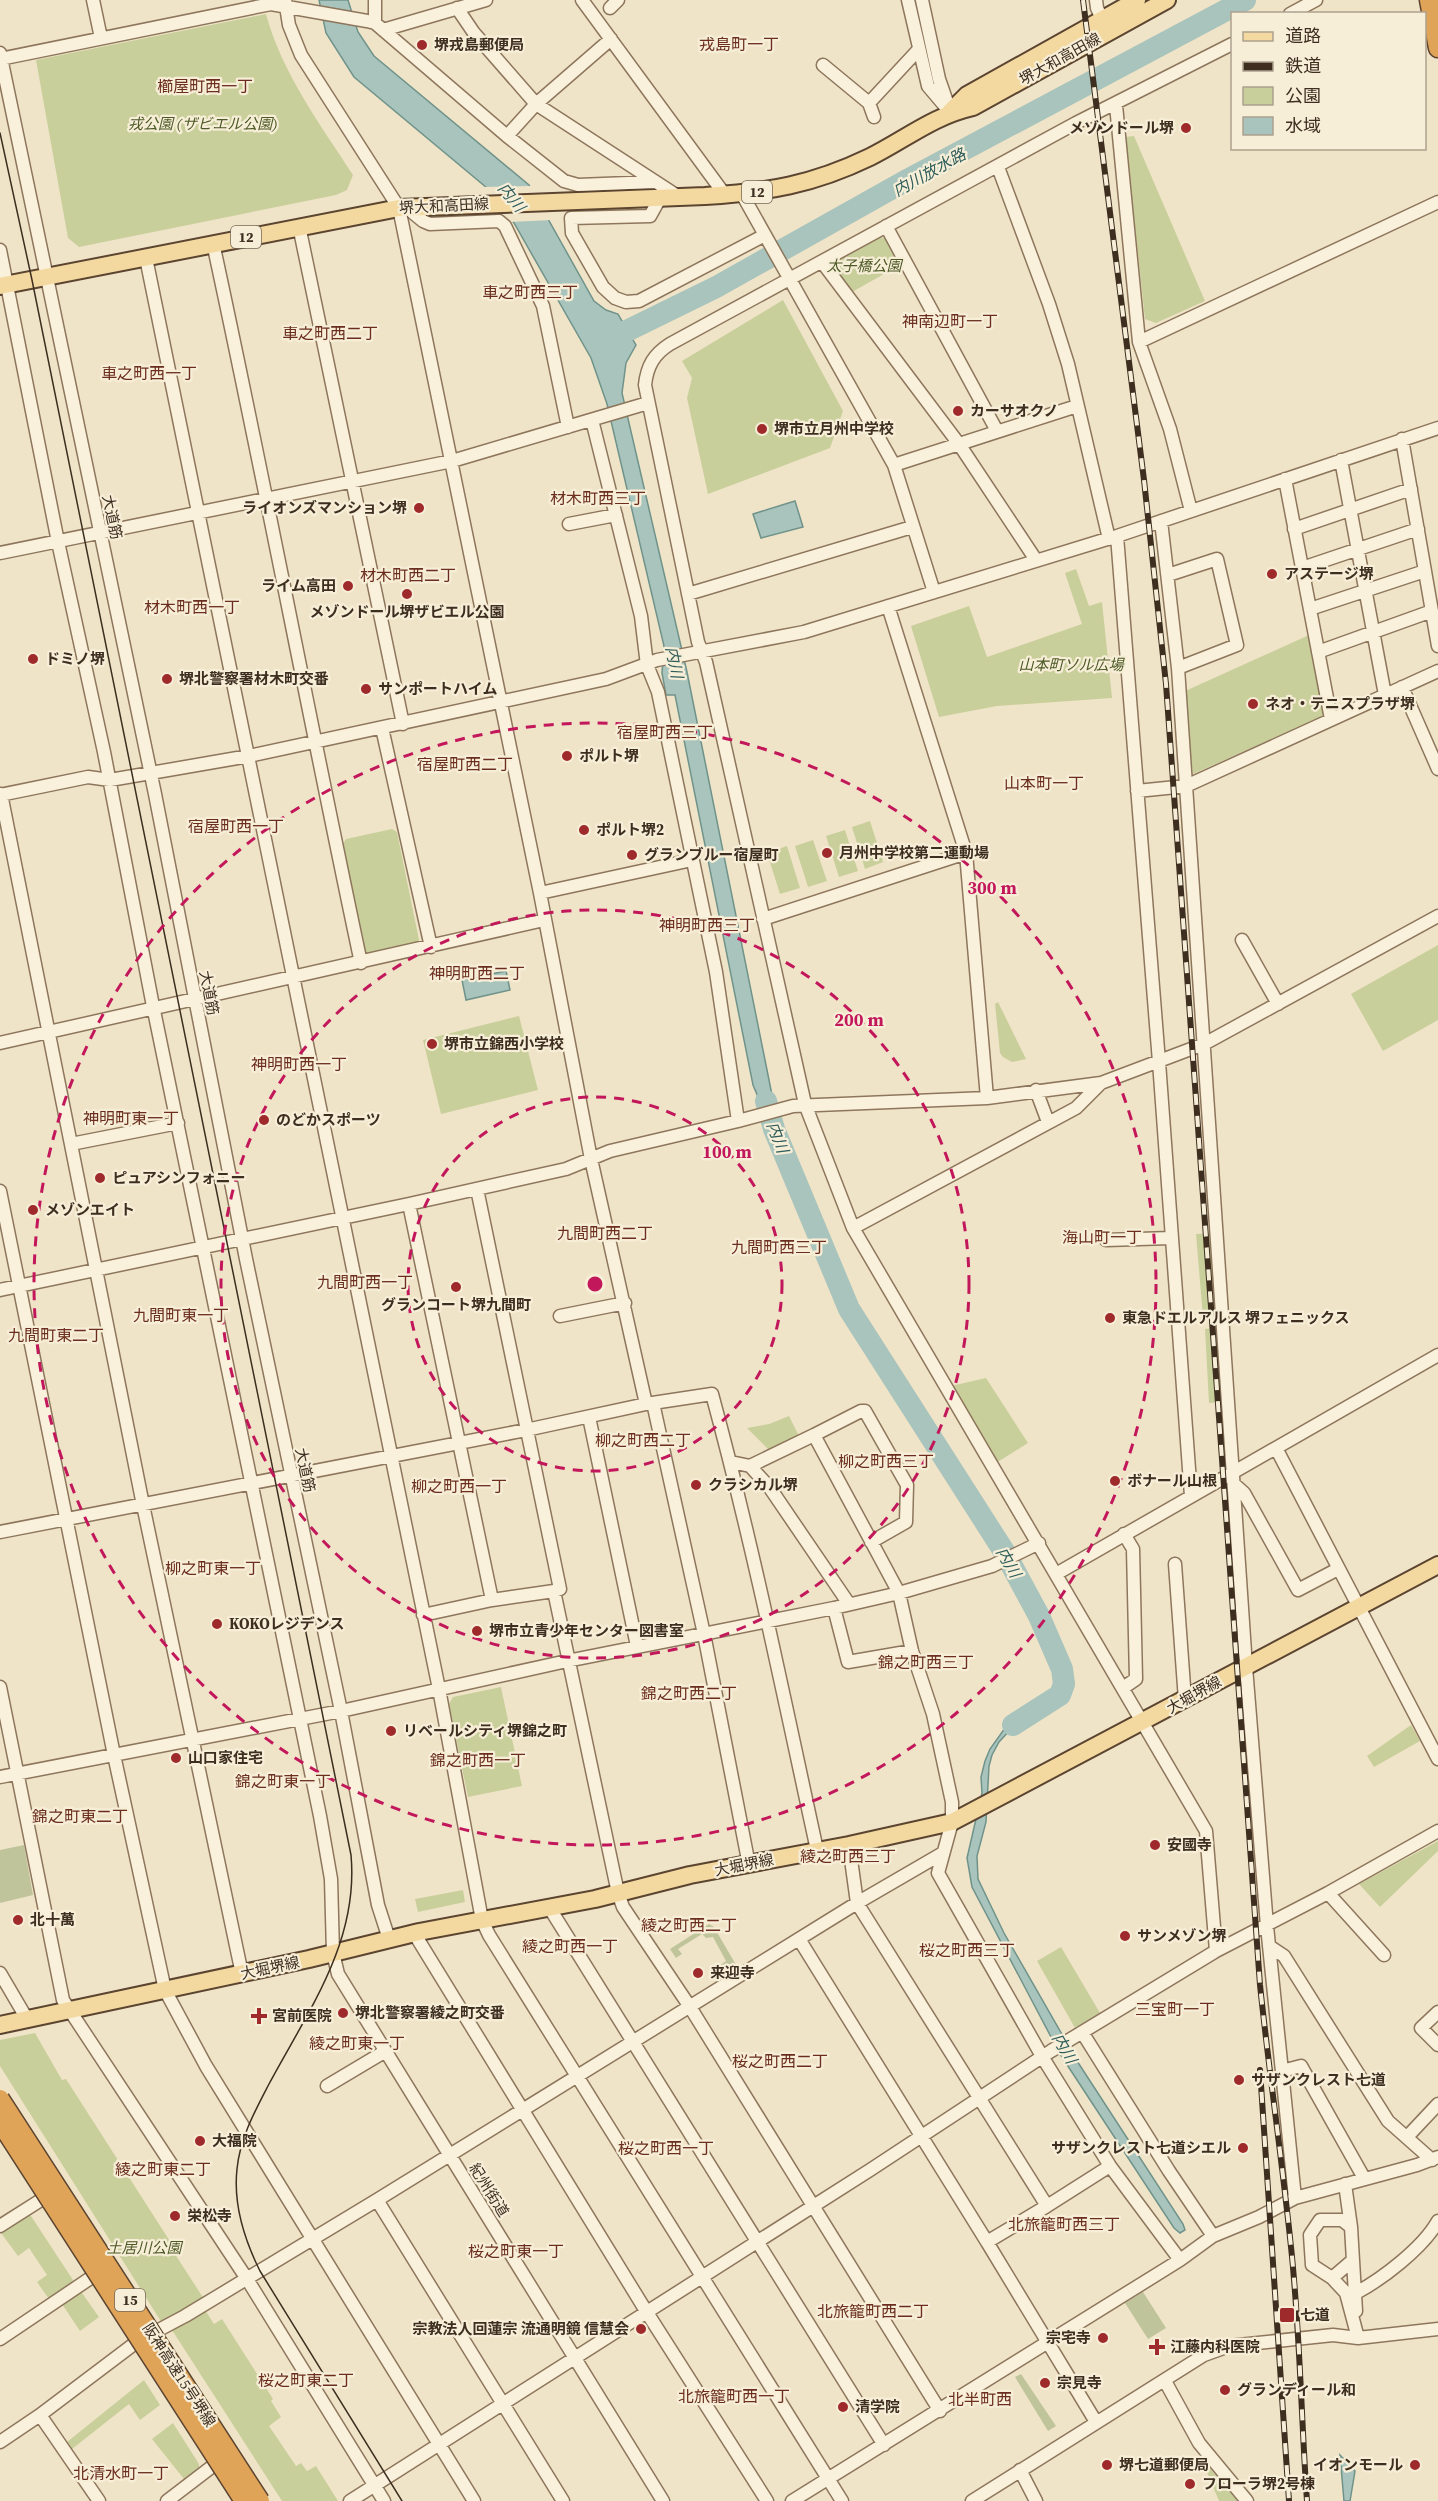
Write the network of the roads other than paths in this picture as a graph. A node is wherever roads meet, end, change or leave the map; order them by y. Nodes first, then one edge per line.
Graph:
1 (93, 0) edge
2 (375, 0) edge
3 (486, 0) edge
4 (582, 0) edge
5 (908, 0) edge
6 (922, 0) edge
7 (1096, 0) edge
8 (1137, 0) edge
9 (1167, 0) edge
10 (1316, 0) edge
11 (1430, 0) edge
12 (473, 2) edge
13 (285, 3) edge
14 (235, 6) edge
15 (458, 8) junction
16 (1294, 12) edge
17 (375, 25) junction
18 (1106, 26) junction
19 (101, 38) junction
20 (611, 39) junction
21 (1231, 45) edge
22 (1438, 48) edge
23 (919, 49) junction
24 (0, 57) edge
25 (824, 65) dead end
26 (869, 103) junction
27 (536, 104) junction
28 (1116, 105) junction
29 (950, 112) junction
30 (874, 117) dead end
31 (507, 136) junction
32 (998, 166) junction
33 (654, 182) junction
34 (733, 194) junction
35 (679, 197) junction
36 (660, 198) junction
37 (1438, 202) edge
38 (403, 207) junction
39 (299, 226) junction
40 (886, 226) junction
41 (767, 239) junction
42 (213, 243) junction
43 (0, 250) edge
44 (146, 258) junction
45 (822, 262) junction
46 (787, 276) junction
47 (47, 277) junction
48 (4, 285) edge
49 (1139, 342) junction
50 (642, 405) junction
51 (1077, 406) junction
52 (596, 419) junction
53 (568, 427) junction
54 (1438, 428) edge
55 (997, 431) junction
56 (1402, 438) junction
57 (959, 444) junction
58 (1341, 459) junction
59 (452, 461) junction
60 (894, 465) junction
61 (1285, 479) junction
62 (353, 481) junction
63 (1411, 489) junction
64 (268, 498) junction
65 (1351, 509) junction
66 (198, 511) junction
67 (1191, 511) junction
68 (616, 515) junction
69 (1161, 521) junction
70 (569, 524) dead end
71 (912, 527) junction
72 (1294, 529) junction
73 (1418, 529) junction
74 (100, 533) junction
75 (1113, 537) junction
76 (58, 542) junction
77 (1359, 549) junction
78 (0, 553) edge
79 (1035, 560) junction
80 (1302, 568) junction
81 (1425, 571) junction
82 (1168, 575) junction
83 (1367, 591) junction
84 (934, 592) junction
85 (688, 594) junction
86 (888, 606) junction
87 (1310, 609) junction
88 (1432, 611) junction
89 (1374, 630) junction
90 (1438, 646) edge
91 (697, 652) junction
92 (1318, 652) junction
93 (652, 662) junction
94 (1178, 668) junction
95 (1438, 671) edge
96 (1402, 687) junction
97 (1385, 695) junction
98 (499, 704) junction
99 (1331, 719) junction
100 (403, 724) junction
101 (382, 729) junction
102 (314, 742) junction
103 (249, 756) junction
104 (1438, 769) edge
105 (150, 774) junction
106 (110, 780) junction
107 (1186, 786) junction
108 (1137, 792) junction
109 (1, 794) edge
110 (966, 853) junction
111 (693, 860) junction
112 (540, 892) junction
113 (1438, 916) edge
114 (764, 918) junction
115 (544, 920) junction
116 (1242, 940) dead end
117 (431, 947) junction
118 (361, 963) junction
119 (293, 978) junction
120 (195, 1000) junction
121 (1278, 1004) junction
122 (154, 1010) junction
123 (49, 1033) junction
124 (0, 1043) edge
125 (1204, 1044) junction
126 (1160, 1062) junction
127 (1101, 1083) junction
128 (1036, 1090) junction
129 (987, 1098) junction
130 (805, 1104) junction
131 (743, 1119) junction
132 (1048, 1122) junction
133 (178, 1123) junction
134 (71, 1143) junction
135 (591, 1159) junction
136 (477, 1189) junction
137 (0, 1191) edge
138 (409, 1204) junction
139 (343, 1218) junction
140 (853, 1228) junction
141 (1171, 1238) junction
142 (242, 1239) junction
143 (1106, 1240) dead end
144 (204, 1247) junction
145 (96, 1269) junction
146 (18, 1286) junction
147 (0, 1290) edge
148 (625, 1303) junction
149 (560, 1316) dead end
150 (1438, 1355) edge
151 (649, 1404) junction
152 (589, 1417) junction
153 (526, 1430) junction
154 (814, 1435) junction
155 (458, 1443) junction
156 (1276, 1448) junction
157 (391, 1456) junction
158 (730, 1462) junction
159 (750, 1466) junction
160 (291, 1476) junction
161 (1234, 1478) junction
162 (252, 1483) junction
163 (1191, 1496) junction
164 (143, 1505) junction
165 (68, 1519) junction
166 (0, 1532) edge
167 (1125, 1534) junction
168 (871, 1542) junction
169 (1039, 1543) junction
170 (1176, 1564) dead end
171 (1438, 1565) edge
172 (1338, 1569) junction
173 (1056, 1574) junction
174 (554, 1591) junction
175 (899, 1593) junction
176 (492, 1600) junction
177 (849, 1604) junction
178 (834, 1608) junction
179 (1358, 1608) junction
180 (423, 1615) junction
181 (767, 1621) junction
182 (704, 1634) junction
183 (637, 1646) junction
184 (912, 1651) junction
185 (567, 1661) junction
186 (1246, 1667) junction
187 (0, 1687) edge
188 (1123, 1688) junction
189 (439, 1689) junction
190 (1185, 1700) junction
191 (341, 1711) junction
192 (299, 1718) junction
193 (1143, 1723) junction
194 (192, 1739) junction
195 (114, 1755) junction
196 (1438, 1759) edge
197 (17, 1774) junction
198 (0, 1777) edge
199 (952, 1822) junction
200 (1438, 1831) edge
201 (849, 1845) junction
202 (817, 1850) junction
203 (943, 1853) junction
204 (748, 1865) junction
205 (618, 1893) junction
206 (1328, 1893) junction
207 (857, 1903) junction
208 (549, 1907) junction
209 (482, 1920) junction
210 (1267, 1926) junction
211 (414, 1933) junction
212 (389, 1939) junction
213 (799, 1939) junction
214 (1269, 1946) junction
215 (1216, 1951) junction
216 (333, 1953) junction
217 (1384, 1955) dead end
218 (0, 1973) edge
219 (242, 1974) junction
220 (165, 1990) junction
221 (690, 2007) junction
222 (68, 2009) junction
223 (1438, 2012) edge
224 (27, 2019) junction
225 (0, 2025) edge
226 (1076, 2035) junction
227 (634, 2042) junction
228 (1438, 2045) edge
229 (384, 2052) junction
230 (1047, 2054) junction
231 (1282, 2071) junction
232 (579, 2076) junction
233 (327, 2086) dead end
234 (0, 2092) edge
235 (978, 2098) junction
236 (0, 2099) edge
237 (1438, 2104) edge
238 (522, 2111) junction
239 (0, 2122) edge
240 (0, 2128) edge
241 (922, 2136) junction
242 (1407, 2137) junction
243 (449, 2155) junction
244 (1435, 2159) edge
245 (1110, 2166) junction
246 (1364, 2178) junction
247 (1345, 2184) junction
248 (44, 2198) junction
249 (1295, 2198) junction
250 (377, 2200) junction
251 (813, 2206) junction
252 (1047, 2206) junction
253 (1438, 2222) edge
254 (0, 2226) edge
255 (1351, 2227) junction
256 (1213, 2236) junction
257 (312, 2239) junction
258 (987, 2242) junction
259 (757, 2243) junction
260 (1180, 2260) junction
261 (1353, 2260) junction
262 (95, 2274) junction
263 (702, 2276) junction
264 (1332, 2278) junction
265 (247, 2279) junction
266 (1356, 2293) junction
267 (646, 2312) junction
268 (1438, 2329) edge
269 (154, 2334) junction
270 (1358, 2338) junction
271 (0, 2339) edge
272 (138, 2341) junction
273 (1047, 2342) junction
274 (576, 2357) junction
275 (1165, 2381) junction
276 (502, 2404) junction
277 (940, 2411) junction
278 (40, 2415) junction
279 (1096, 2422) junction
280 (0, 2442) edge
281 (439, 2445) junction
282 (884, 2445) junction
283 (218, 2462) junction
284 (1020, 2470) junction
285 (828, 2479) junction
286 (375, 2486) junction
287 (99, 2501) edge
288 (167, 2501) edge
289 (243, 2501) edge
290 (261, 2501) edge
291 (350, 2501) edge
292 (384, 2501) edge
293 (474, 2501) edge
294 (563, 2501) edge
295 (663, 2501) edge
296 (767, 2501) edge
297 (792, 2501) edge
298 (842, 2501) edge
299 (972, 2501) edge
300 (1036, 2501) edge
301 (1247, 2501) edge

1 - 19 street
2 - 17 street
3 - 12 street
4 - 20 street
5 - 23 street
6 - 29 street
7 - 18 street
8 - 18 main road, 堺大和高田線 / 12
9 - 18 main road, 堺大和高田線 / 12
10 - 16 street
11 - 22 highway
12 - 15 street
13 - 14 street
13 - 17 street
13 - 38 street
14 - 19 street
15 - 17 street
15 - 27 street
17 - 31 street
18 - 29 main road, 堺大和高田線 / 12
19 - 24 street
20 - 27 street
20 - 34 street
21 - 28 street
23 - 26 street
23 - 29 street
24 - 47 street, 大道筋
25 - 26 street
26 - 30 street
27 - 31 street
27 - 33 street
28 - 32 street
28 - 49 street
29 - 34 main road, 堺大和高田線 / 12
31 - 33 street
32 - 40 street
32 - 51 street
33 - 35 street
34 - 35 main road, 堺大和高田線 / 12
34 - 41 street
35 - 36 main road, 堺大和高田線 / 12
36 - 38 main road, 堺大和高田線 / 12
36 - 41 street
37 - 49 street
38 - 39 main road, 堺大和高田線 / 12
38 - 53 street
38 - 59 street
39 - 42 main road, 堺大和高田線 / 12
39 - 62 street
40 - 45 street
40 - 55 street
41 - 46 street
42 - 44 main road, 堺大和高田線 / 12
42 - 64 street
43 - 48 street
44 - 47 main road, 堺大和高田線 / 12
44 - 66 street
45 - 46 street
45 - 57 street
46 - 50 street
46 - 60 street
47 - 48 main road, 堺大和高田線 / 12
47 - 74 street, 大道筋
48 - 76 street
49 - 67 street
50 - 52 street
50 - 85 street
51 - 55 street
51 - 75 street
52 - 53 street
52 - 68 street
53 - 59 street
54 - 56 street
55 - 57 street
56 - 58 street
56 - 63 street
57 - 60 street
57 - 79 street
58 - 61 street
58 - 65 street
59 - 62 street
59 - 98 street
60 - 71 street
61 - 67 street
61 - 72 street
62 - 64 street
62 - 100 street
63 - 65 street
63 - 73 street
64 - 66 street
64 - 102 street
65 - 72 street
65 - 77 street
66 - 74 street
66 - 103 street
67 - 69 street
68 - 70 street
68 - 93 street
69 - 75 street
69 - 82 street
71 - 84 street
71 - 85 street
72 - 80 street
73 - 77 street
73 - 81 street
74 - 76 street
74 - 105 street, 大道筋
75 - 79 street
75 - 108 street
76 - 78 street
76 - 106 street
77 - 80 street
77 - 83 street
79 - 84 street
80 - 87 street
81 - 83 street
81 - 88 street
82 - 94 street
82 - 94 street
83 - 87 street
83 - 89 street
84 - 86 street
85 - 91 street
86 - 91 street
86 - 110 street
87 - 92 street
88 - 89 street
88 - 90 street
89 - 92 street
89 - 97 street
91 - 93 street
91 - 114 street
92 - 99 street
93 - 98 street
93 - 111 street
94 - 107 street
95 - 96 street
96 - 97 street
96 - 104 street
97 - 99 street
98 - 100 street
98 - 112 street
99 - 107 street
100 - 101 street
101 - 102 street
101 - 117 street
102 - 103 street
102 - 118 street
103 - 105 street
103 - 119 street
105 - 106 street
105 - 120 street, 大道筋
106 - 109 street
106 - 122 street
107 - 108 street
107 - 125 street
108 - 126 street
109 - 123 street
110 - 114 street
110 - 129 street
111 - 112 street
111 - 131 street
112 - 115 street
113 - 121 street
114 - 130 street
115 - 117 street
115 - 135 street
116 - 121 street
117 - 118 street
118 - 119 street
119 - 120 street
119 - 139 street
120 - 122 street
120 - 142 street, 大道筋
121 - 125 street
122 - 123 street
122 - 133 street
123 - 124 street
123 - 134 street
125 - 126 street
125 - 161 street
126 - 127 street
126 - 141 street
127 - 128 street
127 - 132 street
128 - 129 street
128 - 132 street
129 - 130 street
130 - 131 street
130 - 140 street
131 - 135 street
132 - 140 street
133 - 134 street
133 - 144 street
134 - 145 street
135 - 136 street
135 - 148 street
136 - 138 street
136 - 153 street
137 - 146 street
138 - 139 street
138 - 155 street
139 - 142 street
139 - 157 street
140 - 169 street
141 - 143 street
141 - 163 street
142 - 144 street
142 - 160 street, 大道筋
144 - 145 street
144 - 162 street
145 - 146 street
145 - 164 street
146 - 147 street
146 - 165 street
148 - 149 street
148 - 151 street
150 - 156 street
151 - 152 street
151 - 158 street
151 - 182 street
152 - 153 street
152 - 183 street
153 - 155 street
153 - 174 street
154 - 159 street
154 - 168 street
154 - 168 street
155 - 157 street
155 - 176 street
156 - 161 street
156 - 172 street
157 - 160 street
157 - 180 street
158 - 159 street
158 - 181 street
159 - 177 street
160 - 162 street
160 - 191 street, 大道筋
161 - 163 street
161 - 172 street
161 - 186 street
162 - 164 street
162 - 192 street
163 - 167 street
164 - 165 street
164 - 194 street
165 - 166 street
165 - 195 street
167 - 173 street
167 - 188 street
168 - 175 street
169 - 173 street
169 - 175 street
170 - 190 street
171 - 179 main road, 大堀堺線
172 - 179 street
173 - 188 street
174 - 176 street
174 - 185 street
175 - 177 street
175 - 184 street
176 - 180 street
177 - 178 street
178 - 181 street
178 - 184 street
179 - 186 main road, 大堀堺線
179 - 196 street
180 - 189 street
181 - 182 street
181 - 202 street
182 - 183 street
182 - 204 street
183 - 185 street
184 - 199 street
185 - 189 street
185 - 205 street
186 - 190 main road, 大堀堺線
186 - 210 street
187 - 197 street
188 - 193 street
189 - 191 street
189 - 209 street
190 - 193 main road, 大堀堺線
191 - 192 street
191 - 212 street, 大道筋
192 - 194 street
192 - 216 street
193 - 199 main road, 大堀堺線
193 - 215 street
194 - 195 street
194 - 219 street
195 - 197 street
195 - 220 street
197 - 198 street
197 - 222 street
199 - 201 main road, 大堀堺線
199 - 203 street
200 - 206 street
201 - 202 main road, 大堀堺線
201 - 207 street
202 - 204 main road, 大堀堺線
203 - 207 street
203 - 230 street
204 - 205 main road, 大堀堺線
205 - 208 main road, 大堀堺線
205 - 221 street
206 - 210 street
206 - 217 street
207 - 213 street
207 - 235 street
208 - 209 main road, 大堀堺線
208 - 227 street
209 - 211 main road, 大堀堺線
209 - 232 street
210 - 214 street
210 - 215 street
211 - 212 main road, 大堀堺線
211 - 238 street
212 - 216 main road, 大堀堺線
213 - 221 street
213 - 241 street
214 - 231 street
214 - 242 street
215 - 226 street
216 - 219 main road, 大堀堺線
216 - 229 street, 紀州街道
218 - 224 street
219 - 220 main road, 大堀堺線
220 - 222 main road, 大堀堺線
220 - 257 street
221 - 227 street
221 - 251 street
222 - 224 main road, 大堀堺線
222 - 265 street
223 - 228 street
224 - 225 main road, 大堀堺線
226 - 230 street
226 - 256 street
227 - 232 street
227 - 259 street
229 - 233 street
229 - 243 street, 紀州街道
230 - 235 street
230 - 245 street
231 - 246 street
231 - 249 street
232 - 238 street
232 - 263 street
234 - 269 street
235 - 241 street
235 - 252 street
236 - 290 highway, 阪神高速15号堺線 / 15, bridge
237 - 242 street
238 - 243 street
238 - 267 street
239 - 289 highway, 阪神高速15号堺線 / 15, bridge
240 - 248 street
241 - 251 street
241 - 258 street
242 - 244 street
243 - 250 street
243 - 274 street, 紀州街道
244 - 246 street
245 - 252 street
245 - 260 street
246 - 247 street
247 - 249 street
247 - 255 street
248 - 254 street
248 - 262 street
249 - 256 street
250 - 257 street
250 - 276 street
251 - 259 street
251 - 277 street
252 - 258 street
253 - 266 street
255 - 261 street
255 - 264 street
256 - 260 street
257 - 265 street
257 - 281 street
258 - 273 street
259 - 263 street
259 - 282 street
260 - 273 street
261 - 264 street
261 - 266 street
262 - 271 street
262 - 272 street
263 - 267 street
263 - 285 street
264 - 270 street
265 - 269 street
265 - 286 street
266 - 270 street
267 - 274 street
267 - 296 street
268 - 270 street
269 - 272 street
269 - 290 street
270 - 275 street
272 - 278 street
272 - 283 street
273 - 277 street
273 - 279 street
274 - 276 street
274 - 295 street, 紀州街道
275 - 279 street
275 - 301 street
276 - 281 street
276 - 294 street
277 - 282 street
278 - 280 street
278 - 287 street
279 - 284 street
281 - 286 street
281 - 293 street
282 - 285 street
283 - 288 street
283 - 289 street
284 - 299 street
284 - 300 street
285 - 297 street
285 - 298 street
286 - 291 street
286 - 292 street

